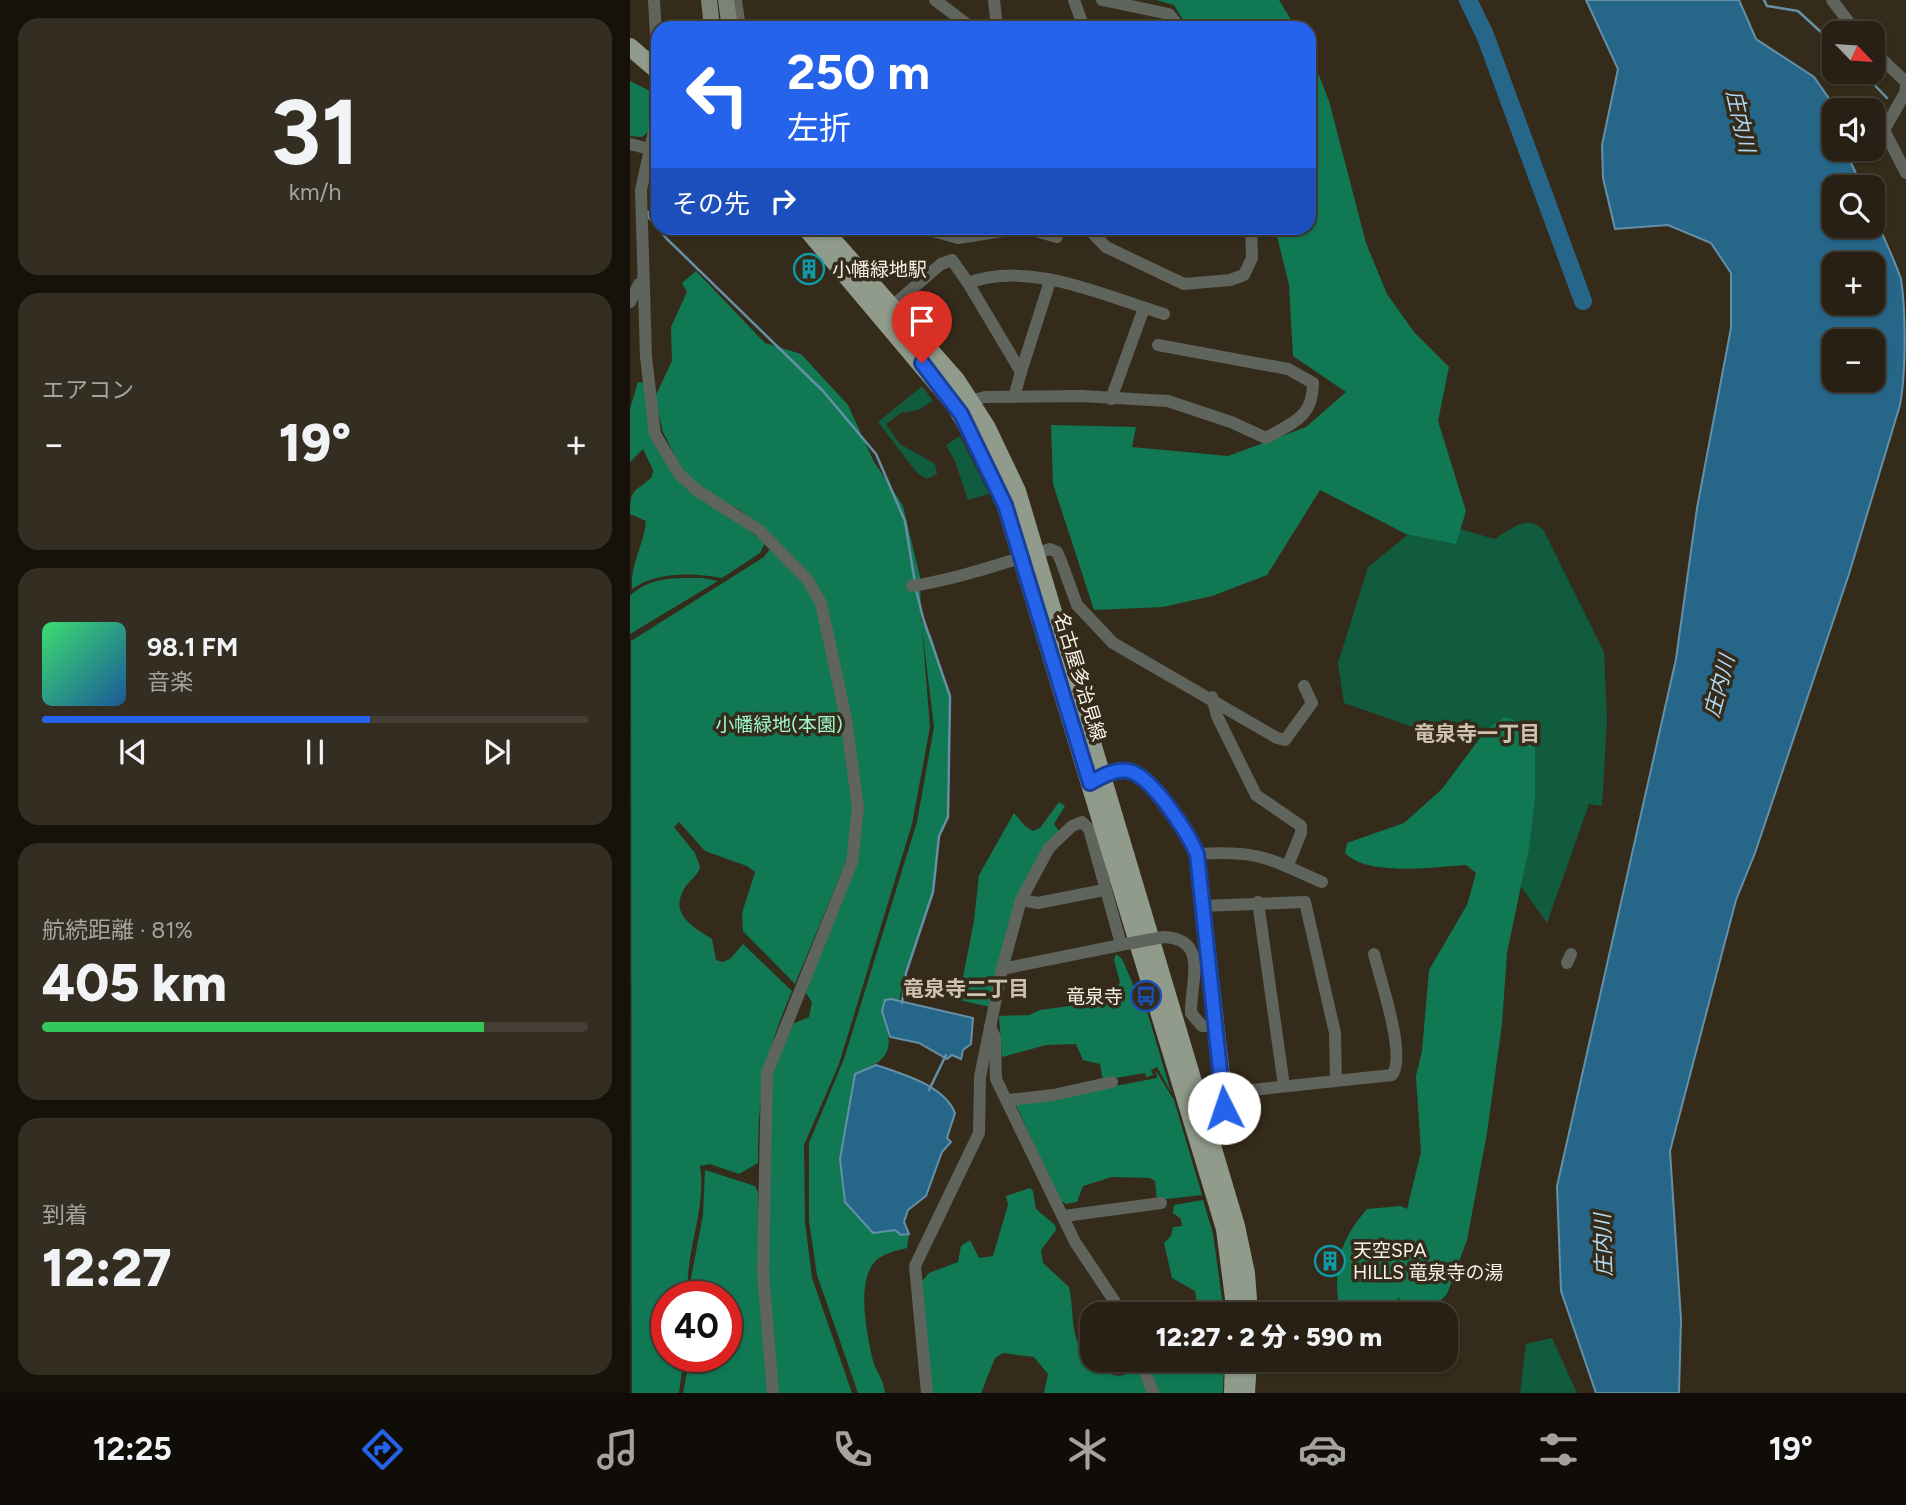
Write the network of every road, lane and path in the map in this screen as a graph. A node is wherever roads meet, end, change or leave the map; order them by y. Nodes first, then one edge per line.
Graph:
1 (654, 0) edge
2 (709, 0) edge
3 (726, 0) edge
4 (736, 0) edge
5 (994, 0) edge
6 (1074, 0) edge
7 (1102, 0) edge
8 (1832, 0) edge
9 (938, 1) edge
10 (655, 21) edge
11 (711, 21) edge
12 (729, 21) edge
13 (739, 21) edge
14 (963, 21) edge
15 (996, 21) edge
16 (1082, 21) edge
17 (1174, 21) edge
18 (1848, 21) edge
19 (630, 47) edge
20 (1885, 63) edge
21 (651, 64) edge
22 (1906, 84) edge
23 (630, 144) edge
24 (651, 144) edge
25 (650, 149) junction
26 (1906, 173) edge
27 (812, 235) edge
28 (828, 235) edge
29 (947, 235) edge
30 (978, 235) edge
31 (1050, 235) edge
32 (1095, 235) edge
33 (1251, 235) edge
34 (1057, 237) dead end
35 (958, 238) junction
36 (952, 261) junction
37 (1050, 281) junction
38 (968, 283) junction
39 (639, 284) dead end
40 (630, 302) edge
41 (891, 307) junction
42 (1144, 308) junction
43 (1164, 314) dead end
44 (1158, 345) dead end
45 (1021, 372) junction
46 (1014, 397) junction
47 (1111, 399) junction
48 (969, 404) junction
49 (1029, 555) junction
50 (912, 586) dead end
51 (1304, 686) dead end
52 (1212, 697) junction
53 (1097, 779) junction
54 (1197, 854) junction
55 (1288, 865) junction
56 (1322, 882) dead end
57 (1104, 890) junction
58 (1021, 900) junction
59 (1258, 902) junction
60 (1203, 906) junction
61 (1124, 944) junction
62 (1374, 954) dead end
63 (1002, 969) junction
64 (1214, 1026) junction
65 (989, 1027) junction
66 (1336, 1081) junction
67 (1112, 1082) dead end
68 (1284, 1086) junction
69 (1224, 1093) junction
70 (1009, 1100) junction
71 (1209, 1132) junction
72 (1161, 1203) dead end
73 (1063, 1216) junction
74 (1115, 1302) edge
75 (1234, 1302) edge
76 (1248, 1302) edge
77 (1145, 1372) edge
78 (1234, 1372) edge
79 (1247, 1372) edge
80 (773, 1393) edge
81 (928, 1393) edge
82 (1153, 1393) edge
83 (1233, 1393) edge
84 (1246, 1393) edge

1 - 10 street
2 - 11 street
3 - 12 street
4 - 13 street
5 - 15 street
6 - 16 street
7 - 17 street
8 - 18 street
9 - 14 street
19 - 21 main road
20 - 22 street
22 - 26 street
23 - 25 street
24 - 25 street
25 - 80 street
27 - 48 main road, 名古屋多治見線
28 - 41 main road, 名古屋多治見線
29 - 35 street
30 - 35 street
31 - 34 street
32 - 33 street
35 - 36 street
36 - 38 street
36 - 41 street
37 - 38 street
37 - 42 street
37 - 45 street
38 - 45 street
39 - 40 street
41 - 48 main road, 名古屋多治見線
42 - 43 street
42 - 47 street
44 - 47 street
45 - 46 street
46 - 47 street
46 - 48 street
48 - 49 main road, 名古屋多治見線
49 - 50 street
49 - 52 street
49 - 53 main road, 名古屋多治見線
51 - 52 street
52 - 55 street
53 - 54 street
53 - 71 main road, 名古屋多治見線
53 - 75 main road, 名古屋多治見線
54 - 55 street
54 - 60 street
55 - 56 street
57 - 58 street
57 - 58 street
57 - 61 street
58 - 63 street
59 - 60 street
59 - 66 street
59 - 68 street
60 - 64 street
61 - 63 street
61 - 64 street, bridge
62 - 66 street
63 - 65 street
64 - 69 street
65 - 70 street
65 - 81 street
66 - 68 street
67 - 70 street
68 - 69 street
69 - 71 street
70 - 73 street
71 - 76 main road, 名古屋多治見線
72 - 73 street
73 - 74 street
77 - 82 street
78 - 83 main road
79 - 84 main road

